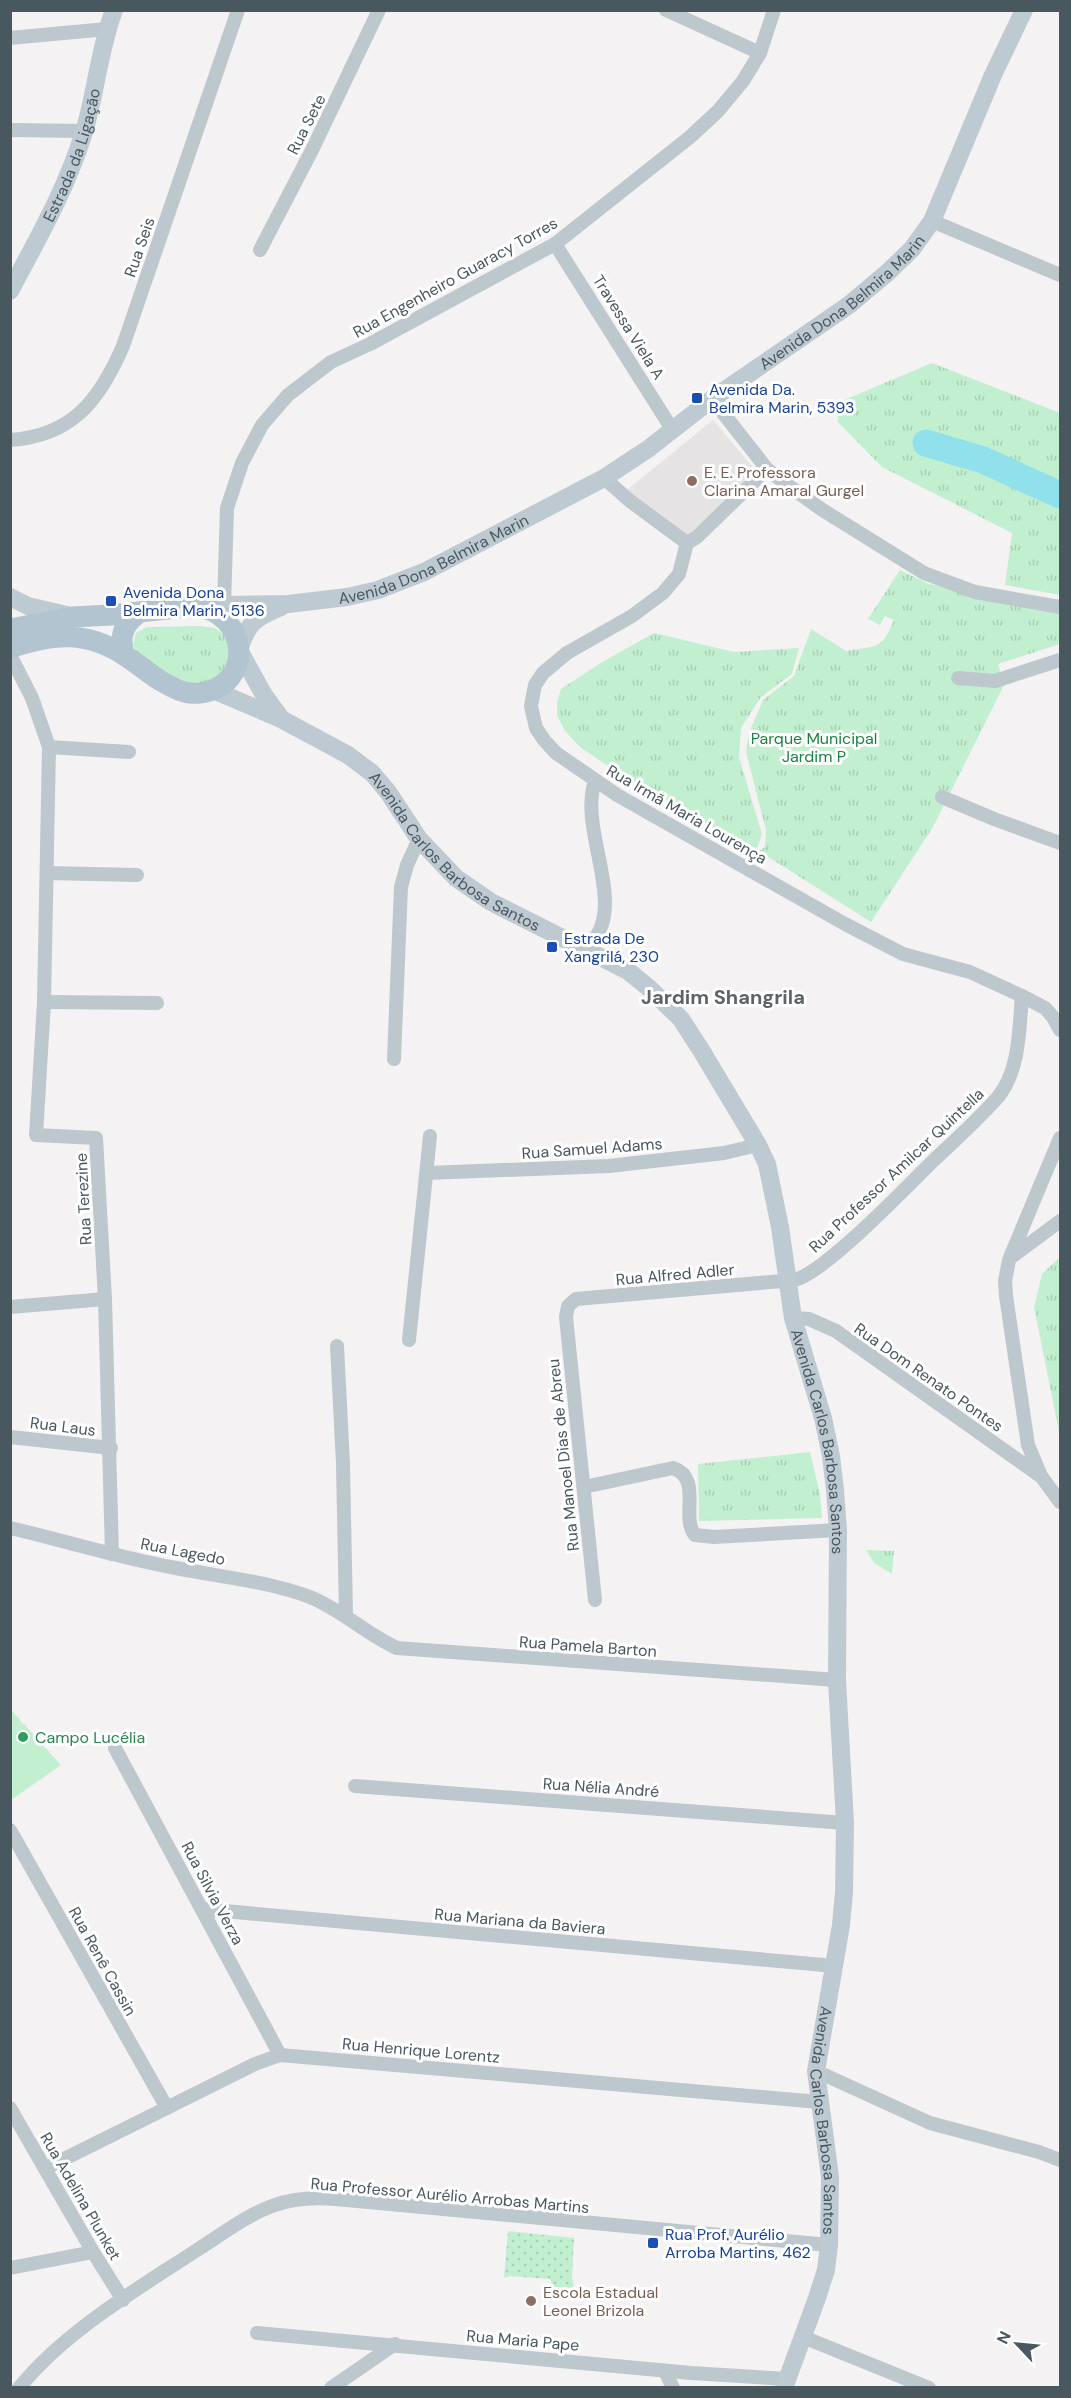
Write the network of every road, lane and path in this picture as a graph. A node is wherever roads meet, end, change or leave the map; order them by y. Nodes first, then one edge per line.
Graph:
1 (114, 10) edge
2 (238, 10) edge
3 (379, 10) edge
4 (666, 10) edge
5 (774, 10) edge
6 (1024, 10) edge
7 (107, 30) junction
8 (10, 38) edge
9 (760, 53) junction
10 (10, 130) edge
11 (84, 131) junction
12 (932, 221) junction
13 (555, 244) junction
14 (260, 250) dead end
15 (1060, 275) edge
16 (10, 291) edge
17 (712, 399) junction
18 (672, 429) junction
19 (10, 440) edge
20 (767, 469) junction
21 (604, 478) junction
22 (687, 543) junction
23 (10, 597) edge
24 (288, 604) junction
25 (214, 606) junction
26 (1060, 607) edge
27 (140, 612) junction
28 (73, 617) junction
29 (14, 637) edge
30 (239, 650) junction
31 (124, 655) junction
32 (1060, 660) edge
33 (958, 678) dead end
34 (213, 690) junction
35 (281, 719) junction
36 (49, 747) junction
37 (129, 752) dead end
38 (595, 780) junction
39 (942, 797) dead end
40 (419, 839) junction
41 (1060, 843) edge
42 (47, 873) junction
43 (137, 875) dead end
44 (585, 949) junction
45 (1022, 996) junction
46 (44, 1002) junction
47 (157, 1003) dead end
48 (1060, 1030) edge
49 (394, 1059) dead end
50 (430, 1136) dead end
51 (1060, 1138) edge
52 (758, 1145) junction
53 (427, 1173) junction
54 (1060, 1221) edge
55 (1009, 1260) junction
56 (787, 1280) junction
57 (105, 1299) junction
58 (568, 1306) joint
59 (10, 1307) edge
60 (793, 1318) junction
61 (409, 1340) dead end
62 (337, 1346) dead end
63 (10, 1437) edge
64 (111, 1448) junction
65 (1041, 1476) junction
66 (584, 1487) junction
67 (1060, 1502) edge
68 (10, 1528) edge
69 (838, 1530) junction
70 (112, 1554) junction
71 (595, 1600) dead end
72 (346, 1615) junction
73 (837, 1680) junction
74 (116, 1748) dead end
75 (355, 1786) dead end
76 (844, 1823) junction
77 (10, 1830) edge
78 (202, 1909) junction
79 (835, 1966) junction
80 (280, 2055) junction
81 (816, 2071) junction
82 (819, 2102) junction
83 (10, 2108) edge
84 (167, 2108) junction
85 (17, 2131) edge
86 (1060, 2160) edge
87 (46, 2168) junction
88 (829, 2245) junction
89 (93, 2252) junction
90 (10, 2268) edge
91 (123, 2300) junction
92 (257, 2333) dead end
93 (803, 2337) junction
94 (395, 2344) junction
95 (665, 2371) junction
96 (785, 2383) edge
97 (19, 2388) edge
98 (331, 2388) edge
99 (673, 2388) edge
100 (928, 2388) edge

1 - 7 main road, Estrada da Ligação
2 - 19 street, Rua Seis
3 - 14 street, Rua Sete
4 - 9 street
5 - 9 street, Rua Engenheiro Guaracy Torres
6 - 12 main road, Avenida Dona Belmira Marin
7 - 8 street
7 - 11 main road, Estrada da Ligação
9 - 13 street, Rua Engenheiro Guaracy Torres
10 - 11 street
11 - 16 main road, Estrada da Ligação
12 - 15 street
12 - 17 main road, Avenida Dona Belmira Marin
13 - 18 street, Travessa Viela A
13 - 25 street, Rua Engenheiro Guaracy Torres
17 - 18 main road, Avenida Dona Belmira Marin
17 - 20 street
18 - 21 main road, Avenida Dona Belmira Marin
20 - 22 street
20 - 26 street
21 - 22 street
21 - 24 main road, Avenida Dona Belmira Marin
22 - 38 street, Rua Irmã Maria Lourença
23 - 28 main road
24 - 25 main road, Avenida Dona Belmira Marin
24 - 30 main road, Avenida Dona Belmira Marin
25 - 27 main road, Avenida Dona Belmira Marin
25 - 30 main road
27 - 28 main road, Avenida Dona Belmira Marin
27 - 31 main road
28 - 29 main road, Avenida Dona Belmira Marin
29 - 31 main road
29 - 36 street, Rua Terezine
30 - 34 main road, Avenida Dona Belmira Marin
30 - 35 main road, Avenida Carlos Barbosa Santos
31 - 34 main road
32 - 33 street
34 - 35 main road, Avenida Carlos Barbosa Santos
35 - 40 main road, Avenida Carlos Barbosa Santos
36 - 37 street
36 - 42 street, Rua Terezine
38 - 44 street
38 - 45 street, Rua Irmã Maria Lourença
39 - 41 street
40 - 44 main road, Avenida Carlos Barbosa Santos
40 - 49 street
42 - 43 street
42 - 46 street, Rua Terezine
44 - 52 main road, Avenida Carlos Barbosa Santos
45 - 48 street, Rua Irmã Maria Lourença
45 - 56 street, Rua Professor Amilcar Quintella
46 - 47 street
46 - 57 street, Rua Terezine
50 - 53 street
51 - 55 street
52 - 53 street, Rua Samuel Adams
52 - 56 main road, Avenida Carlos Barbosa Santos
53 - 61 street
54 - 55 street
55 - 65 street
56 - 58 street, Rua Alfred Adler
56 - 60 main road, Avenida Carlos Barbosa Santos
57 - 59 street
57 - 64 street, Rua Terezine
58 - 66 street, Rua Manoel Dias de Abreu
60 - 65 street, Rua Dom Renato Pontes
60 - 69 main road, Avenida Carlos Barbosa Santos
62 - 72 street
63 - 64 street, Rua Laus
64 - 70 street, Rua Terezine
65 - 67 street
66 - 69 street
66 - 71 street, Rua Manoel Dias de Abreu
68 - 70 street, Rua Lagedo
69 - 73 main road, Avenida Carlos Barbosa Santos
70 - 72 street, Rua Lagedo
72 - 73 street, Rua Pamela Barton
73 - 76 main road, Avenida Carlos Barbosa Santos
74 - 78 street, Rua Silvia Verza
75 - 76 street, Rua Nélia André
76 - 79 main road, Avenida Carlos Barbosa Santos
77 - 84 street, Rua Renê Cassin
78 - 79 street, Rua Mariana da Baviera
78 - 80 street, Rua Silvia Verza
79 - 81 main road, Avenida Carlos Barbosa Santos
80 - 82 street, Rua Henrique Lorentz
80 - 84 street, Rua Henrique Lorentz
81 - 82 main road, Avenida Carlos Barbosa Santos
81 - 86 street
82 - 88 main road, Avenida Carlos Barbosa Santos
83 - 85 street, Rua Adelina Plunket
84 - 87 street, Rua Henrique Lorentz
85 - 87 street, Rua Adelina Plunket
87 - 89 street, Rua Adelina Plunket
88 - 91 street, Rua Professor Aurélio Arrobas Martins
88 - 93 main road, Avenida Carlos Barbosa Santos
89 - 90 street
89 - 91 street, Rua Adelina Plunket
91 - 97 street, Rua Professor Aurélio Arrobas Martins
92 - 94 street, Rua Maria Pape
93 - 96 main road, Avenida Carlos Barbosa Santos
93 - 100 street
94 - 95 street, Rua Maria Pape
94 - 98 street
95 - 96 street, Rua Maria Pape
95 - 99 street

